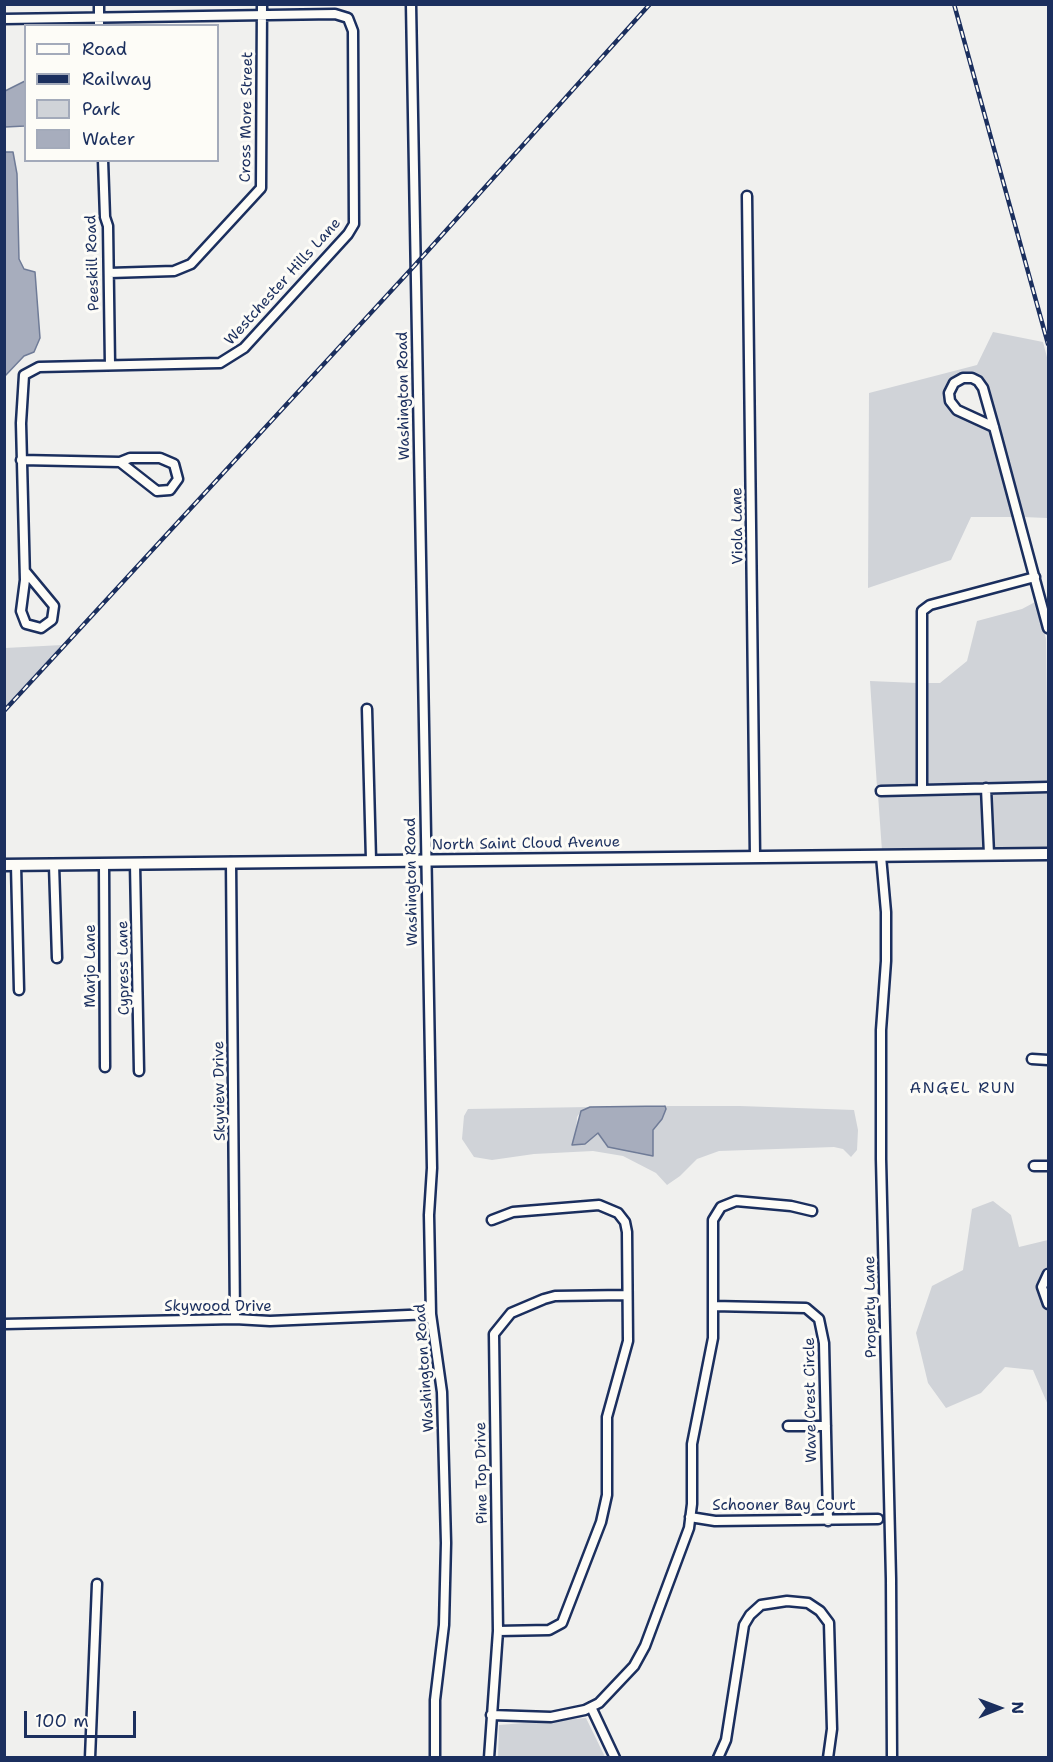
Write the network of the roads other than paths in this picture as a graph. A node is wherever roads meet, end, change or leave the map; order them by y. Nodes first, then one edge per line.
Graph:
1 (99, 4) edge
2 (262, 4) edge
3 (411, 4) edge
4 (261, 14) junction
5 (4, 19) edge
6 (99, 21) edge
7 (103, 162) edge
8 (747, 196) dead end
9 (109, 273) junction
10 (110, 365) junction
11 (994, 426) junction
12 (21, 460) junction
13 (120, 462) junction
14 (25, 571) junction
15 (1035, 577) junction
16 (1048, 628) edge
17 (367, 709) dead end
18 (1048, 787) edge
19 (986, 788) junction
20 (922, 790) junction
21 (880, 791) dead end
22 (989, 854) junction
23 (1048, 854) edge
24 (755, 855) junction
25 (881, 856) junction
26 (371, 860) junction
27 (425, 860) junction
28 (231, 862) junction
29 (104, 864) junction
30 (135, 864) junction
31 (4, 865) edge
32 (16, 865) junction
33 (54, 865) junction
34 (57, 958) dead end
35 (19, 990) dead end
36 (1032, 1059) dead end
37 (1048, 1059) edge
38 (105, 1067) dead end
39 (140, 1071) dead end
40 (1035, 1166) dead end
41 (1048, 1166) edge
42 (812, 1211) dead end
43 (492, 1220) dead end
44 (1048, 1274) edge
45 (626, 1295) junction
46 (1048, 1304) edge
47 (712, 1306) junction
48 (432, 1314) junction
49 (235, 1319) junction
50 (4, 1324) edge
51 (788, 1426) dead end
52 (826, 1426) junction
53 (690, 1517) junction
54 (878, 1519) dead end
55 (828, 1521) junction
56 (97, 1584) dead end
57 (498, 1631) junction
58 (591, 1707) junction
59 (491, 1715) junction
60 (90, 1758) edge
61 (435, 1758) edge
62 (489, 1758) edge
63 (615, 1758) edge
64 (718, 1758) edge
65 (828, 1758) edge
66 (892, 1758) edge

1 - 6 street
2 - 4 street, Cross More Street
3 - 27 street, Washington Road
4 - 6 street, Westchester Hills Lane
4 - 9 street, Cross More Street
4 - 10 street, Westchester Hills Lane
5 - 6 street, Westchester Hills Lane
7 - 9 street, Peeskill Road
8 - 24 street, Viola Lane
9 - 10 street, Peeskill Road
10 - 12 street, Westchester Hills Lane
11 - 11 street
11 - 15 street
12 - 13 street
12 - 14 street, Westchester Hills Lane
13 - 13 street
14 - 14 street, Westchester Hills Lane
15 - 16 street
15 - 20 street
17 - 26 street
18 - 19 street
19 - 20 street
19 - 22 street
20 - 21 street
22 - 23 street, North Saint Cloud Avenue
22 - 25 street, North Saint Cloud Avenue
24 - 25 street, North Saint Cloud Avenue
24 - 27 street, North Saint Cloud Avenue
25 - 66 street, Property Lane
26 - 27 street, North Saint Cloud Avenue
26 - 28 street, North Saint Cloud Avenue
27 - 48 street, Washington Road
28 - 30 street, North Saint Cloud Avenue
28 - 49 street, Skyview Drive
29 - 30 street, North Saint Cloud Avenue
29 - 33 street, North Saint Cloud Avenue
29 - 38 street, Marjo Lane
30 - 39 street, Cypress Lane
31 - 32 street, North Saint Cloud Avenue
32 - 33 street, North Saint Cloud Avenue
32 - 35 street
33 - 34 street
36 - 37 street
40 - 41 street
42 - 47 street
43 - 45 street
44 - 46 street
45 - 57 street
45 - 57 street, Pine Top Drive
47 - 52 street, Wave Crest Circle
47 - 53 street
48 - 49 street, Skywood Drive
48 - 61 street, Washington Road
49 - 50 street, Skywood Drive
51 - 52 street
52 - 55 street, Wave Crest Circle
53 - 55 street, Schooner Bay Court
53 - 58 street
54 - 55 street, Schooner Bay Court
56 - 60 street
57 - 59 street, Pine Top Drive
58 - 59 street
58 - 63 street
59 - 62 street, Pine Top Drive
64 - 65 street

